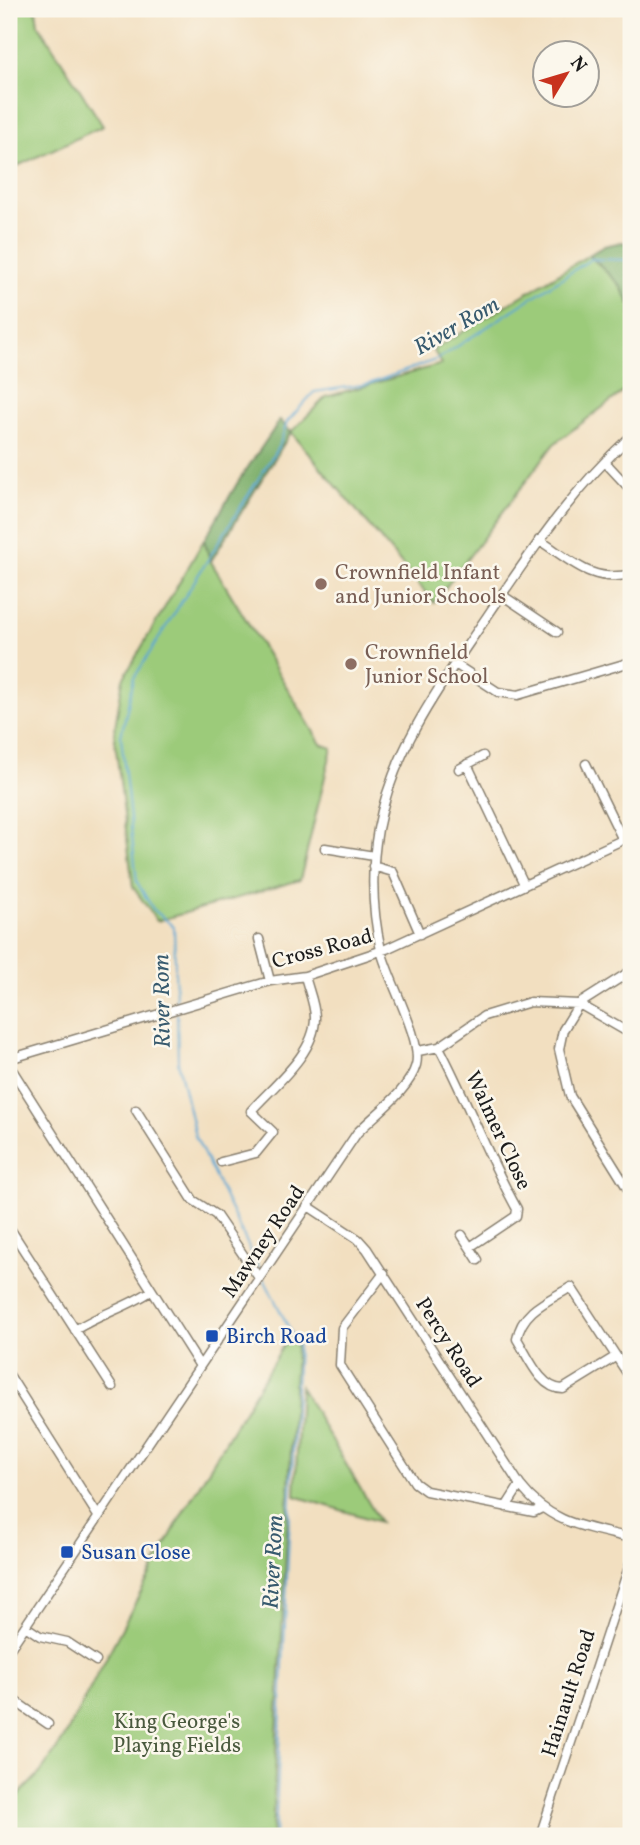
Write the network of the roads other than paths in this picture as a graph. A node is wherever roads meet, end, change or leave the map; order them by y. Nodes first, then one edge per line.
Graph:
1 (631, 436) edge
2 (605, 462) junction
3 (631, 490) edge
4 (539, 540) junction
5 (631, 574) edge
6 (502, 594) junction
7 (556, 632) dead end
8 (631, 662) edge
9 (456, 664) junction
10 (483, 757) dead end
11 (586, 764) dead end
12 (627, 838) edge
13 (325, 848) dead end
14 (374, 856) junction
15 (373, 866) junction
16 (524, 884) junction
17 (421, 934) junction
18 (259, 939) dead end
19 (381, 951) junction
20 (631, 971) edge
21 (305, 976) junction
22 (270, 981) junction
23 (579, 1003) junction
24 (631, 1034) edge
25 (439, 1047) junction
26 (418, 1051) junction
27 (9, 1059) edge
28 (9, 1065) edge
29 (136, 1110) dead end
30 (220, 1162) dead end
31 (631, 1194) edge
32 (308, 1206) junction
33 (9, 1227) edge
34 (462, 1235) dead end
35 (470, 1247) junction
36 (478, 1260) dead end
37 (384, 1273) junction
38 (262, 1274) junction
39 (151, 1291) junction
40 (75, 1329) junction
41 (615, 1357) junction
42 (200, 1366) junction
43 (9, 1375) edge
44 (631, 1379) edge
45 (112, 1387) dead end
46 (520, 1485) junction
47 (506, 1507) junction
48 (543, 1511) junction
49 (98, 1516) junction
50 (631, 1538) edge
51 (631, 1561) edge
52 (25, 1626) junction
53 (9, 1650) edge
54 (90, 1660) dead end
55 (9, 1697) edge
56 (48, 1724) dead end
57 (541, 1836) edge

1 - 2 street
2 - 3 street
2 - 4 street
4 - 5 street
4 - 6 street
6 - 7 street
6 - 9 street
8 - 9 street
9 - 14 street
10 - 16 street
11 - 12 street
12 - 16 street, Cross Road
13 - 14 street
14 - 15 street
15 - 17 street
15 - 19 street
16 - 17 street, Cross Road
17 - 19 street, Cross Road
18 - 22 street
19 - 21 street, Cross Road
19 - 26 street
20 - 23 street
21 - 22 street, Cross Road
21 - 30 street
22 - 27 street, Cross Road
23 - 24 street
23 - 25 street
23 - 31 street
25 - 26 street
25 - 35 street, Walmer Close
26 - 32 street, Mawney Road
28 - 39 street
29 - 38 street
32 - 37 street, Percy Road
32 - 38 street, Mawney Road
33 - 40 street
34 - 35 street
35 - 36 street
37 - 46 street, Percy Road
37 - 47 street
38 - 42 street, Mawney Road
39 - 40 street
39 - 42 street
40 - 45 street
41 - 41 street
41 - 44 street
42 - 49 street, Mawney Road
43 - 49 street
46 - 47 street
46 - 48 street, Percy Road
47 - 48 street
48 - 50 street
49 - 52 street, Mawney Road
51 - 57 street, Hainault Road
52 - 53 street, Mawney Road
52 - 54 street
55 - 56 street

